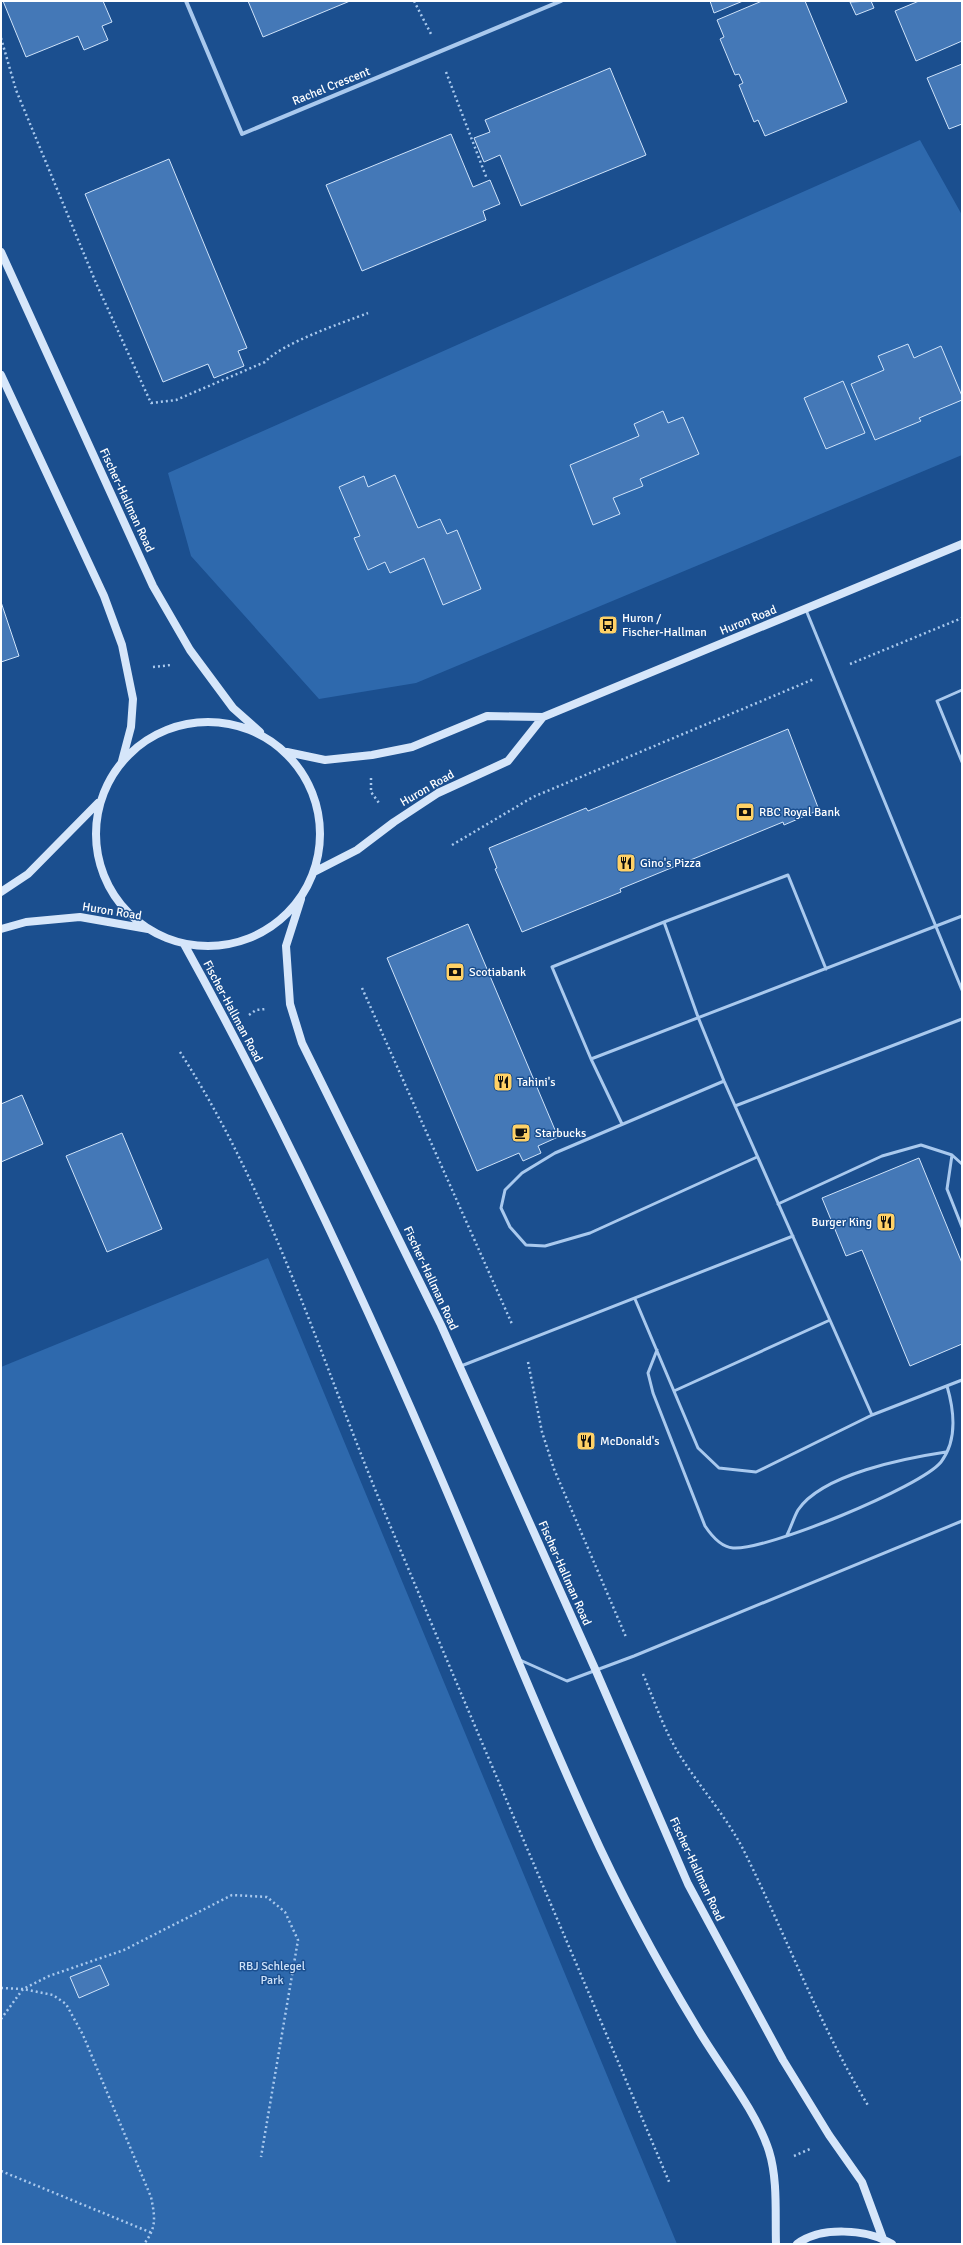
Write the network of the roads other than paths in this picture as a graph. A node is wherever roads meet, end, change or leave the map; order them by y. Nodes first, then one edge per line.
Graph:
1 (186, 1) edge
2 (561, 1) edge
3 (1, 252) edge
4 (1, 375) edge
5 (962, 544) edge
6 (806, 609) junction
7 (962, 690) edge
8 (543, 717) junction
9 (266, 736) junction
10 (287, 752) junction
11 (122, 761) junction
12 (962, 762) edge
13 (98, 802) junction
14 (314, 872) junction
15 (1, 892) edge
16 (301, 898) junction
17 (962, 916) edge
18 (664, 922) junction
19 (937, 926) junction
20 (1, 929) edge
21 (148, 929) junction
22 (184, 944) junction
23 (826, 969) junction
24 (962, 990) edge
25 (698, 1018) junction
26 (962, 1019) edge
27 (591, 1059) junction
28 (724, 1081) junction
29 (735, 1106) junction
30 (622, 1124) junction
31 (952, 1155) junction
32 (757, 1156) junction
33 (962, 1164) edge
34 (778, 1204) junction
35 (962, 1227) edge
36 (792, 1236) junction
37 (635, 1299) junction
38 (830, 1320) junction
39 (656, 1350) junction
40 (459, 1366) junction
41 (962, 1380) edge
42 (947, 1386) junction
43 (674, 1391) junction
44 (872, 1415) junction
45 (946, 1452) junction
46 (962, 1521) edge
47 (787, 1535) junction
48 (516, 1659) junction
49 (596, 1672) junction
50 (883, 2239) junction
51 (776, 2244) edge
52 (796, 2244) edge
53 (892, 2244) edge

1 - 2 street, Rachel Crescent
3 - 9 main road, Fischer-Hallman Road
4 - 11 main road
5 - 6 main road, Huron Road
6 - 8 main road, Huron Road
6 - 19 lane
7 - 12 lane
8 - 10 main road, Huron Road
8 - 14 main road, Huron Road
9 - 10 main road
9 - 11 main road
10 - 14 main road
11 - 13 main road
13 - 15 main road
13 - 21 main road
14 - 16 main road
16 - 22 main road
16 - 40 main road, Fischer-Hallman Road
17 - 19 lane
18 - 23 lane
18 - 25 lane
18 - 27 lane
19 - 23 lane
19 - 24 lane
20 - 21 main road, Huron Road
21 - 22 main road
22 - 48 main road, Fischer-Hallman Road
23 - 25 lane
25 - 27 lane
25 - 28 lane
26 - 29 lane
27 - 30 lane
28 - 29 lane
28 - 30 lane
29 - 32 lane
30 - 32 lane
31 - 33 lane
31 - 34 lane
31 - 35 lane
32 - 34 lane
34 - 36 lane
36 - 37 lane
36 - 38 lane
37 - 39 lane
37 - 40 lane
38 - 43 lane
38 - 44 lane
39 - 43 lane
39 - 47 lane
40 - 49 main road, Fischer-Hallman Road
41 - 42 lane
42 - 44 lane
42 - 45 lane
43 - 44 lane
45 - 47 lane
45 - 47 lane
46 - 49 lane
48 - 49 lane
48 - 51 main road, Fischer-Hallman Road
49 - 50 main road, Fischer-Hallman Road
50 - 52 main road
50 - 53 main road

